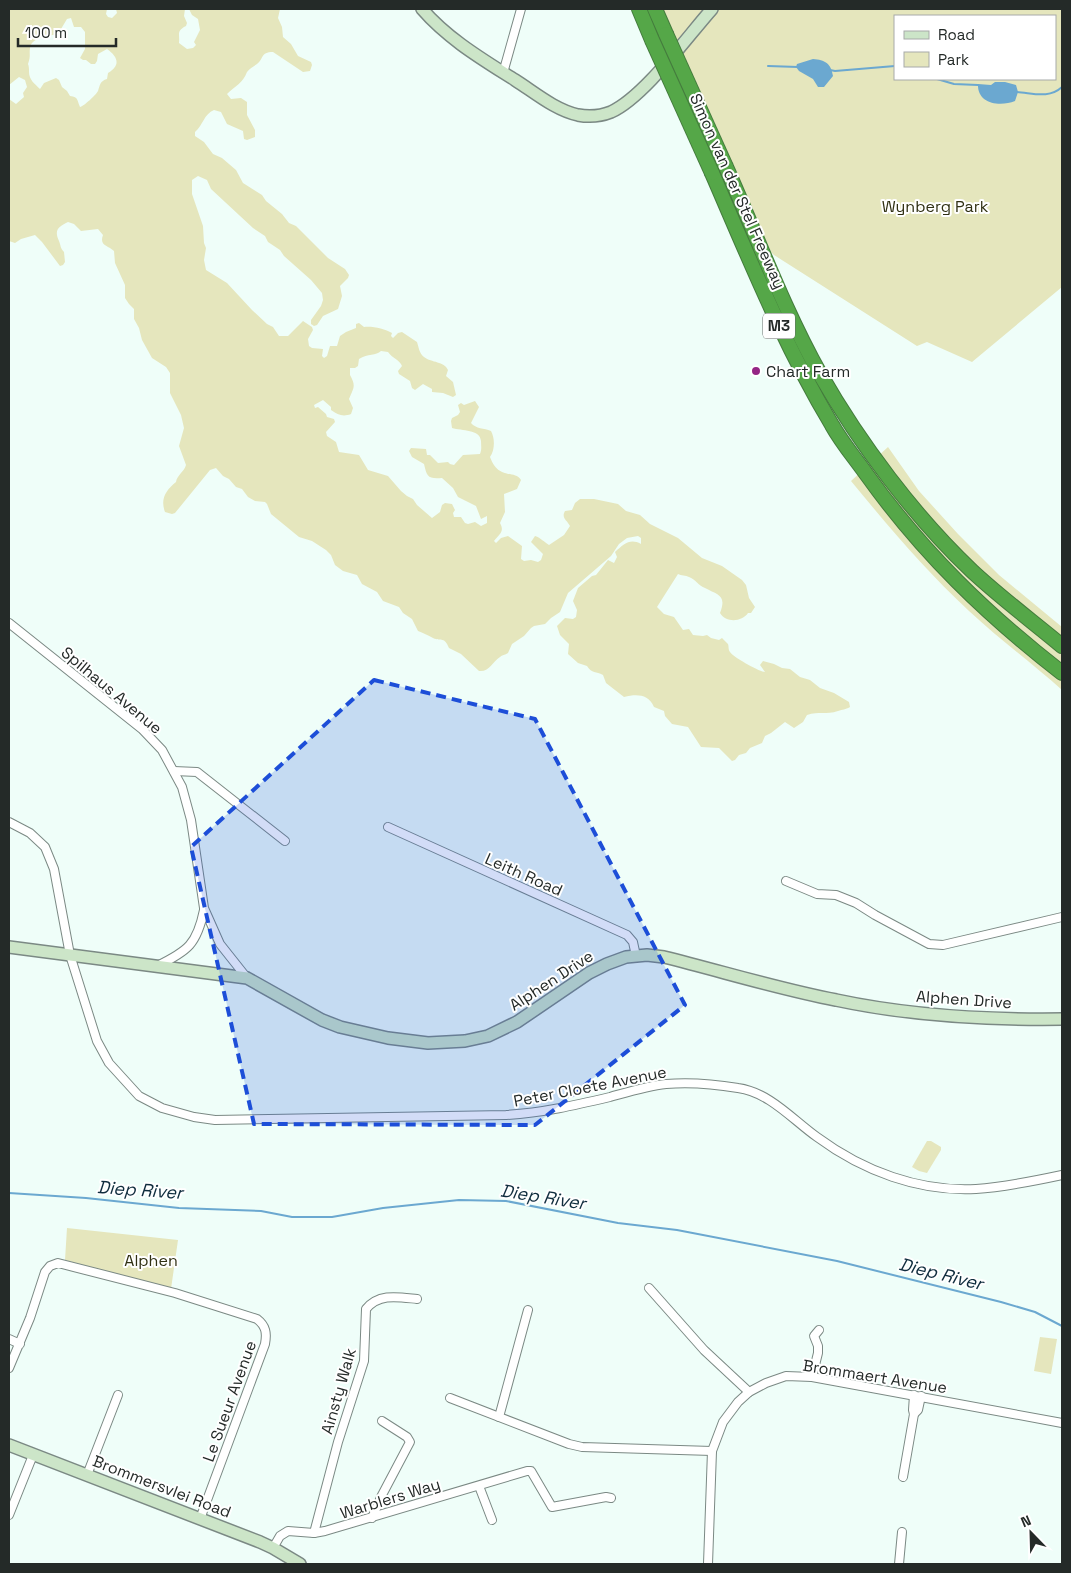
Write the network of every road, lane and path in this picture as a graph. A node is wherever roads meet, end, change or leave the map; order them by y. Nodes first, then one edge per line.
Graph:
1 (422, 9) edge
2 (521, 9) edge
3 (639, 9) edge
4 (655, 9) edge
5 (712, 9) edge
6 (503, 73) junction
7 (9, 623) edge
8 (1062, 646) edge
9 (1062, 673) edge
10 (174, 771) junction
11 (9, 822) edge
12 (388, 827) dead end
13 (285, 841) dead end
14 (786, 881) dead end
15 (204, 908) junction
16 (1062, 917) edge
17 (9, 947) edge
18 (70, 954) junction
19 (636, 956) junction
20 (157, 966) junction
21 (248, 978) junction
22 (1062, 1019) edge
23 (1062, 1175) edge
24 (649, 1288) dead end
25 (417, 1299) dead end
26 (528, 1310) dead end
27 (818, 1330) dead end
28 (9, 1339) edge
29 (20, 1344) junction
30 (9, 1368) edge
31 (812, 1378) junction
32 (749, 1392) junction
33 (118, 1395) dead end
34 (918, 1396) junction
35 (450, 1398) dead end
36 (499, 1417) junction
37 (382, 1421) dead end
38 (1062, 1423) edge
39 (9, 1445) edge
40 (712, 1451) junction
41 (33, 1454) junction
42 (87, 1475) junction
43 (903, 1477) dead end
44 (479, 1486) junction
45 (611, 1498) dead end
46 (9, 1515) edge
47 (200, 1518) junction
48 (372, 1518) junction
49 (492, 1520) dead end
50 (902, 1532) dead end
51 (314, 1533) junction
52 (273, 1548) junction
53 (300, 1564) edge
54 (708, 1564) edge
55 (899, 1564) edge

1 - 6 street
2 - 6 street
3 - 9 highway, Simon van der Stel Freeway / M3, bridge
4 - 8 highway, Simon van der Stel Freeway / M3, bridge
5 - 6 street
7 - 10 street, Spilhaus Avenue
10 - 13 street
10 - 15 street, Spilhaus Avenue
11 - 18 street, Peter Cloete Avenue
12 - 19 street, Leith Road
14 - 16 street
15 - 20 street, Spilhaus Avenue
15 - 21 street, Spilhaus Avenue
17 - 18 street, Alphen Drive
18 - 20 street, Alphen Drive
18 - 23 street, Peter Cloete Avenue
19 - 21 street, Alphen Drive
19 - 22 street, Alphen Drive
20 - 21 street, Alphen Drive
24 - 32 street
25 - 51 street, Ainsty Walk
26 - 36 street
27 - 31 street
28 - 29 street
29 - 30 street, Le Sueur Avenue
29 - 47 street, Le Sueur Avenue
31 - 32 street, Brommaert Avenue
31 - 34 street, Brommaert Avenue
32 - 40 street, Brommaert Avenue
33 - 42 street
34 - 38 street, Brommaert Avenue
34 - 43 street
35 - 36 street
36 - 40 street
37 - 48 street
39 - 41 street, Brommersvlei Road
40 - 54 street, Brommaert Avenue
41 - 42 street, Brommersvlei Road
41 - 46 street
42 - 47 street, Brommersvlei Road
44 - 45 street, Warblers Way
44 - 48 street, Warblers Way
44 - 49 street
47 - 52 street, Brommersvlei Road
48 - 51 street, Warblers Way
50 - 55 street
51 - 52 street, Warblers Way
52 - 53 street, Brommersvlei Road

